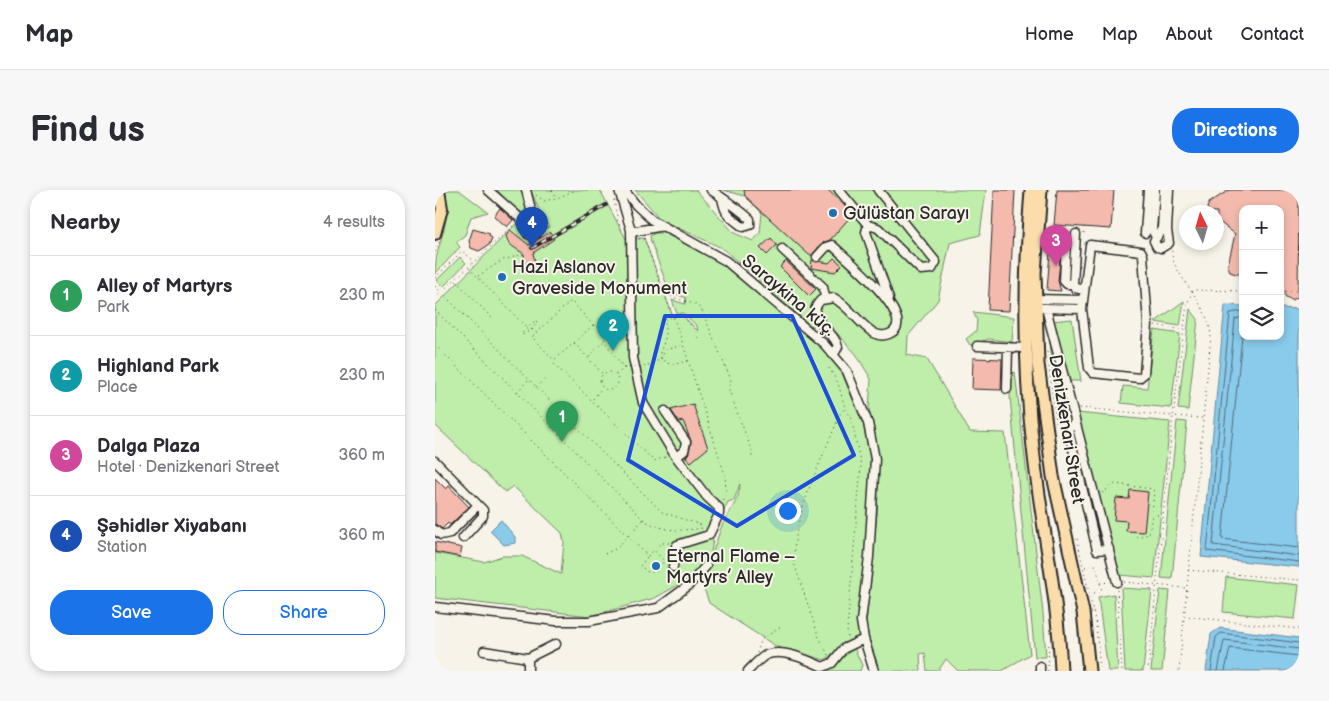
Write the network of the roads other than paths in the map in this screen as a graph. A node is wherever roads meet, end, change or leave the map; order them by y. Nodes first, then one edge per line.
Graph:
1 (439, 190) edge
2 (488, 190) edge
3 (526, 190) edge
4 (619, 190) edge
5 (624, 190) edge
6 (711, 190) edge
7 (839, 190) edge
8 (878, 190) edge
9 (1031, 190) edge
10 (1041, 190) edge
11 (1149, 190) edge
12 (1155, 190) edge
13 (1164, 190) edge
14 (1169, 190) edge
15 (845, 193) edge
16 (722, 198) dead end
17 (869, 225) junction
18 (663, 226) junction
19 (631, 230) junction
20 (1145, 233) dead end
21 (435, 234) edge
22 (1080, 234) road end
23 (1156, 237) junction
24 (1066, 245) dead end
25 (782, 249) dead end
26 (817, 257) dead end
27 (1073, 284) junction
28 (1084, 290) junction
29 (825, 297) junction
30 (890, 300) junction
31 (1083, 300) junction
32 (1039, 305) junction
33 (1082, 309) junction
34 (977, 346) dead end
35 (1008, 347) junction
36 (1025, 348) junction
37 (834, 354) junction
38 (1007, 389) dead end
39 (665, 411) dead end
40 (1075, 424) junction
41 (675, 456) junction
42 (435, 461) edge
43 (478, 505) junction
44 (435, 530) edge
45 (463, 538) dead end
46 (1109, 549) junction
47 (706, 566) dead end
48 (673, 568) dead end
49 (1117, 582) road end
50 (435, 608) edge
51 (864, 639) junction
52 (556, 644) dead end
53 (1060, 649) junction
54 (484, 651) dead end
55 (528, 658) junction
56 (822, 669) edge
57 (528, 671) edge
58 (748, 671) edge
59 (873, 671) edge
60 (1054, 671) edge
61 (1061, 671) edge
62 (1089, 671) edge

1 - 21 main road
2 - 3 street
4 - 19 street
5 - 18 street
6 - 16 street
7 - 15 street
8 - 17 street
9 - 36 highway, Denizkenari Street
10 - 32 highway, Denizkenari Street
11 - 20 street
12 - 23 street
13 - 23 street
14 - 23 street
15 - 17 street
17 - 30 street
18 - 19 street
18 - 37 street, Saraykina küç.
19 - 41 street
22 - 27 street
24 - 27 street
25 - 29 street
26 - 30 street
27 - 28 street
28 - 31 street
28 - 33 street
29 - 30 street
29 - 37 street
31 - 32 street
31 - 33 street
32 - 33 street
32 - 40 street
32 - 62 highway, Denizkenari Street
34 - 35 street
35 - 36 street
35 - 38 street
36 - 53 highway, Denizkenari Street
37 - 51 street, Saraykina küç.
39 - 41 street
40 - 46 street
40 - 46 street
41 - 48 street
42 - 43 street
43 - 44 street
43 - 45 street
46 - 49 street
47 - 50 street
51 - 56 street
51 - 59 street
52 - 55 street
53 - 60 street
53 - 61 highway, Denizkenari Street
54 - 55 street
55 - 57 street
56 - 58 street

